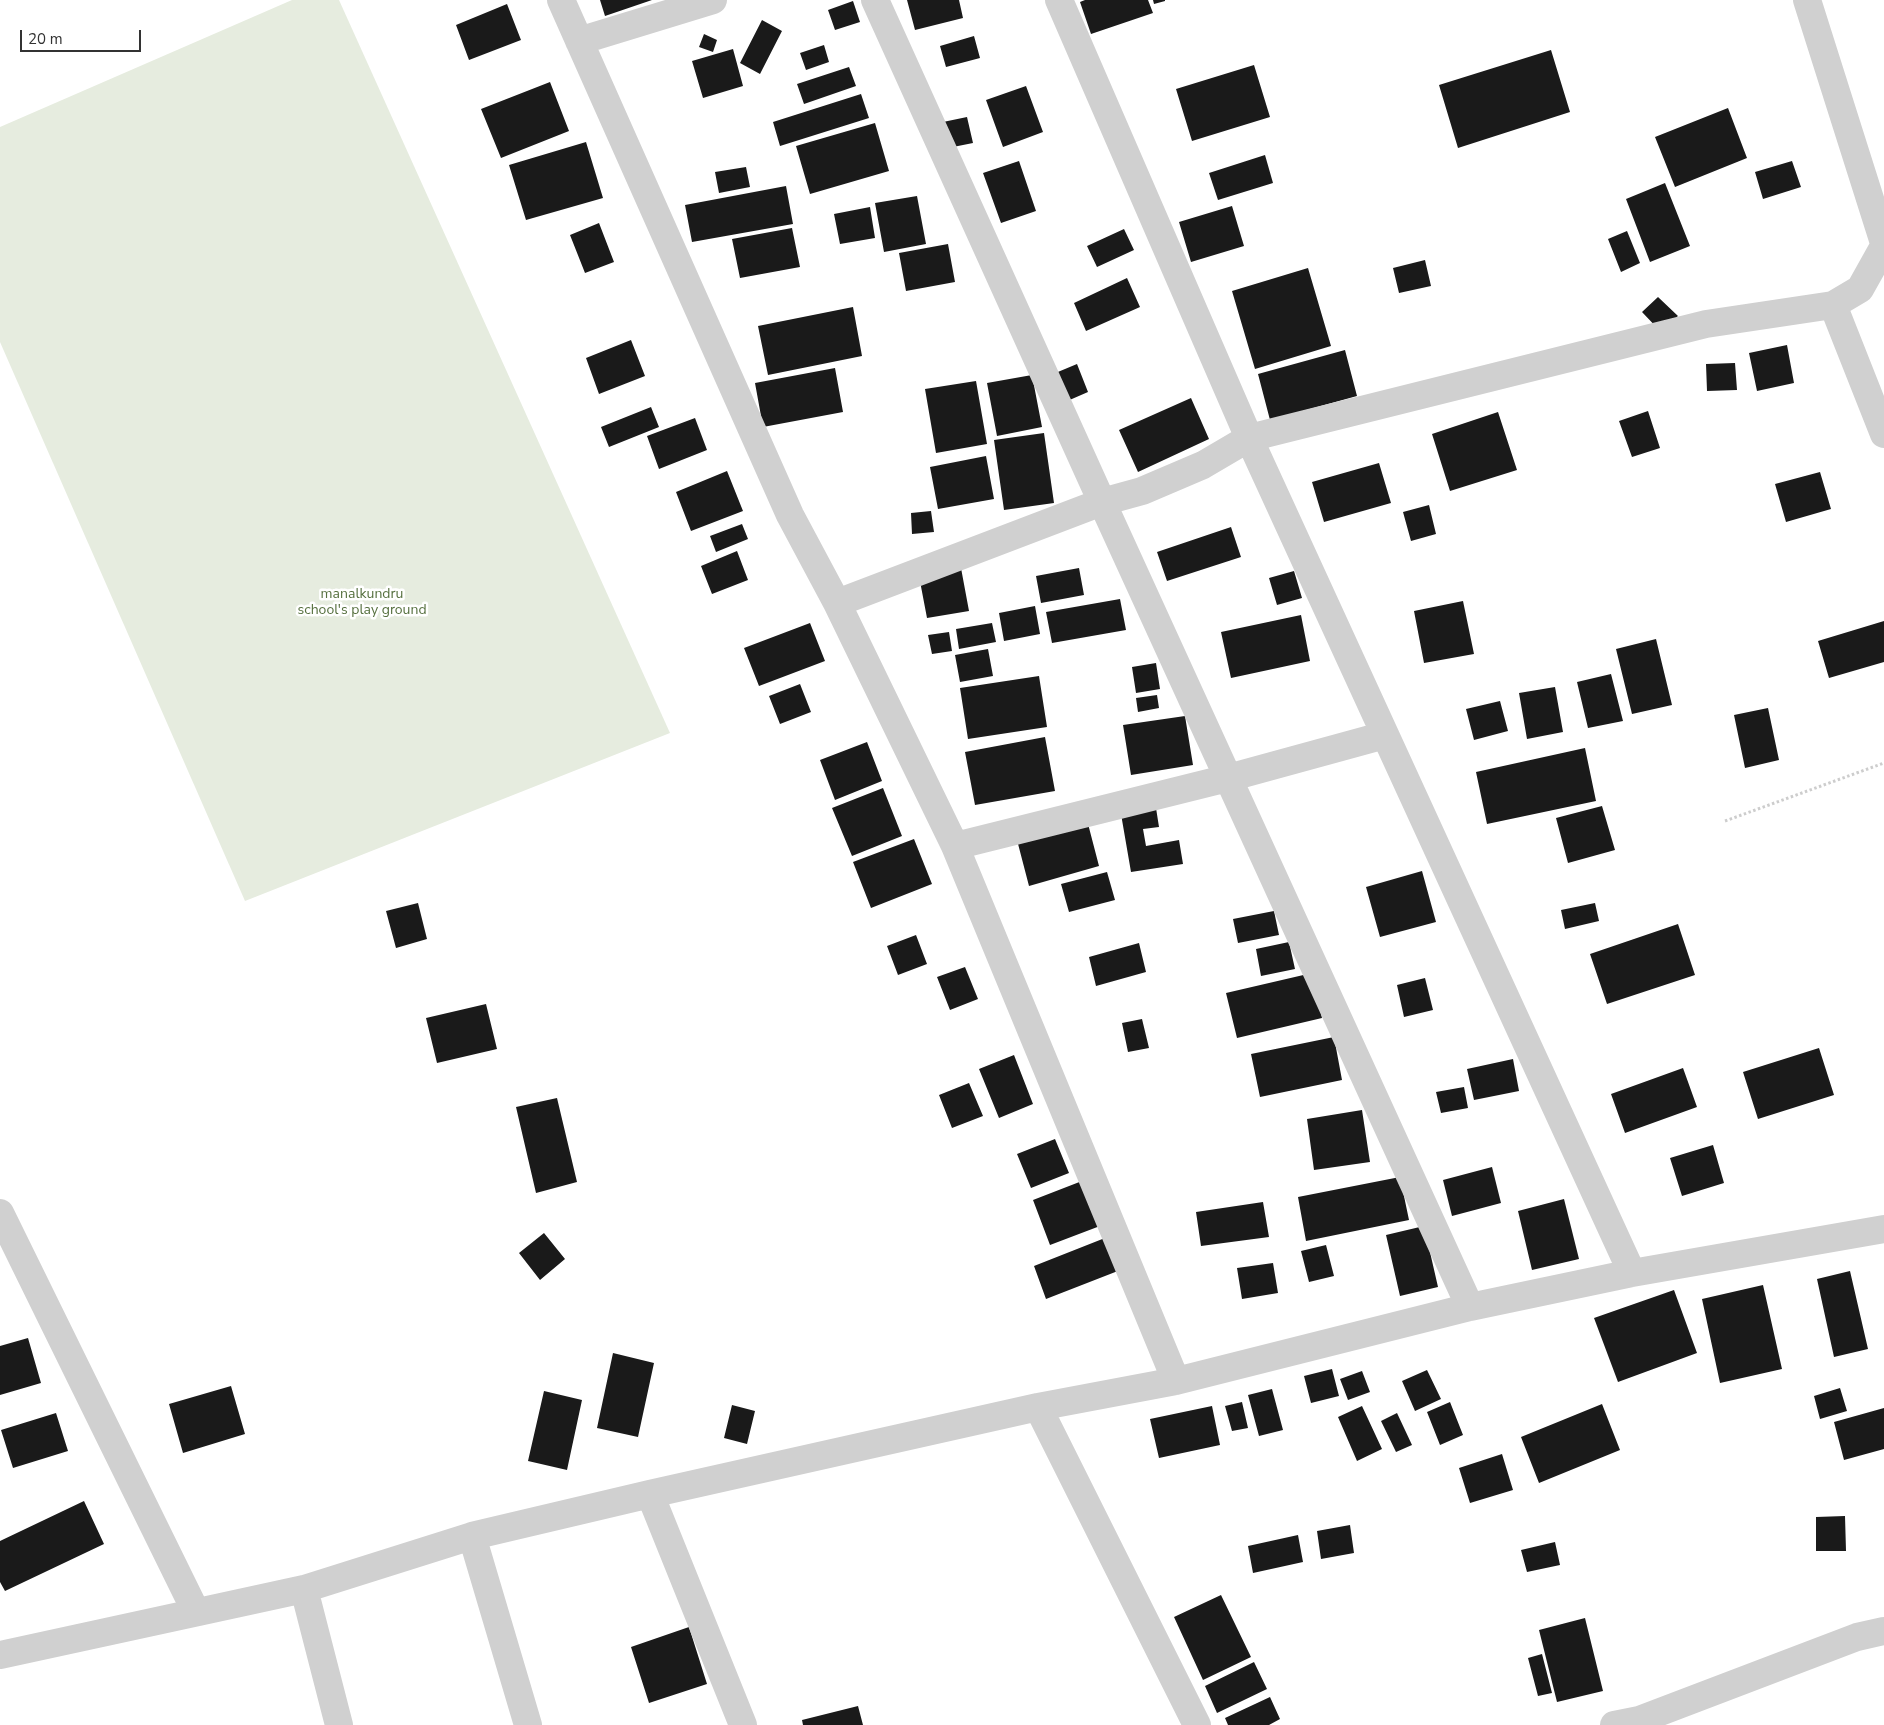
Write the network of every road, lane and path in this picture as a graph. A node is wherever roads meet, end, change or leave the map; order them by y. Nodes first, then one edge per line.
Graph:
1 (561, 0) edge
2 (713, 0) edge
3 (875, 0) edge
4 (1059, 0) edge
5 (1807, 0) edge
6 (579, 41) junction
7 (1884, 245) edge
8 (1833, 305) junction
9 (1884, 434) edge
10 (1249, 438) junction
11 (1102, 502) junction
12 (837, 603) junction
13 (1385, 735) junction
14 (1884, 763) edge
15 (1228, 778) junction
16 (1725, 821) dead end
17 (955, 846) junction
18 (0, 1212) edge
19 (1884, 1229) edge
20 (1632, 1274) junction
21 (1470, 1306) junction
22 (1176, 1381) junction
23 (1038, 1406) junction
24 (650, 1494) junction
25 (472, 1536) junction
26 (304, 1589) junction
27 (196, 1612) junction
28 (1884, 1631) edge
29 (0, 1655) edge
30 (339, 1725) edge
31 (528, 1725) edge
32 (743, 1725) edge
33 (1196, 1725) edge
34 (1614, 1725) edge

1 - 6 street
2 - 6 street
3 - 11 street
4 - 10 street
5 - 7 street
6 - 12 street
7 - 8 street
8 - 9 street
8 - 10 street
10 - 11 street
10 - 13 street
11 - 12 street
11 - 15 street
12 - 17 street
13 - 15 street
13 - 20 street
14 - 16 path
15 - 17 street
15 - 21 street
17 - 22 street
18 - 27 street
19 - 20 street
20 - 21 street
21 - 22 street
22 - 23 street
23 - 24 street
23 - 33 street
24 - 25 street
24 - 32 street
25 - 26 street
25 - 31 street
26 - 27 street
26 - 30 street
27 - 29 street
28 - 34 street

